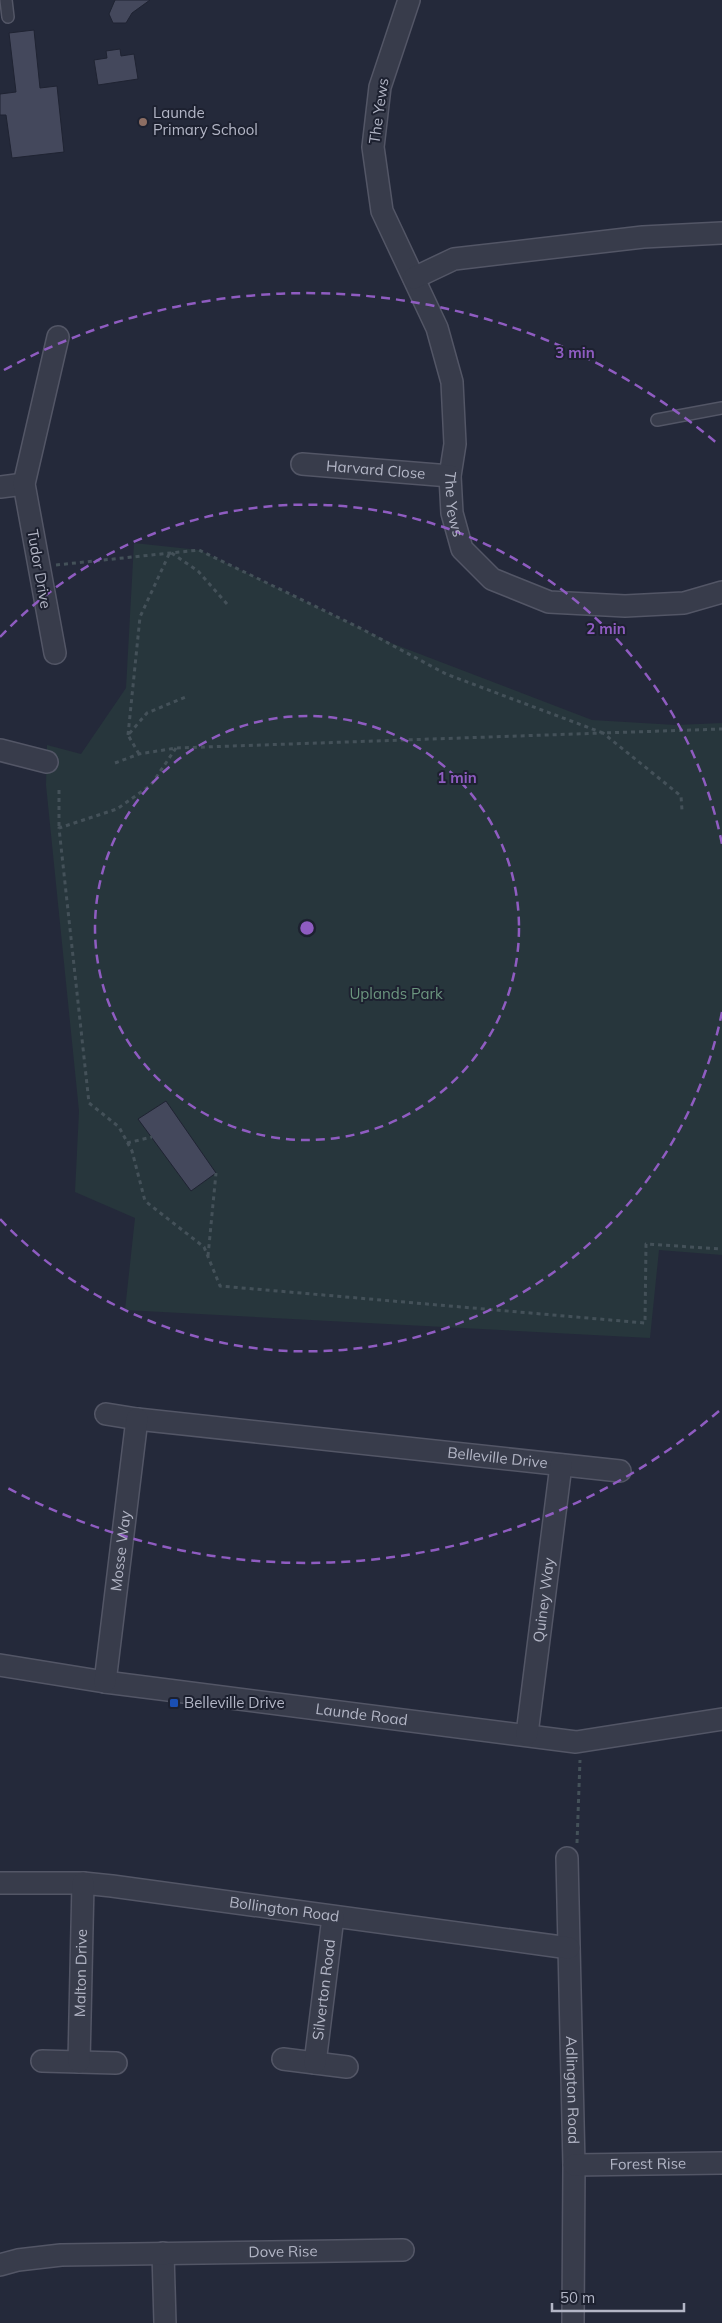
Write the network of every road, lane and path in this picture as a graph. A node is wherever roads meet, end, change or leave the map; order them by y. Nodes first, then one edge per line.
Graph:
1 (6, 0) edge
2 (408, 0) edge
3 (8, 17) dead end
4 (722, 233) edge
5 (414, 278) junction
6 (58, 337) dead end
7 (722, 408) edge
8 (657, 420) dead end
9 (302, 464) dead end
10 (450, 476) junction
11 (24, 484) junction
12 (0, 487) edge
13 (170, 552) junction
14 (39, 567) junction
15 (722, 592) edge
16 (227, 604) dead end
17 (54, 653) dead end
18 (188, 696) dead end
19 (722, 729) edge
20 (603, 734) junction
21 (128, 735) junction
22 (176, 748) junction
23 (0, 750) edge
24 (139, 754) junction
25 (47, 762) dead end
26 (115, 763) dead end
27 (58, 790) dead end
28 (682, 810) dead end
29 (59, 828) junction
30 (152, 1138) dead end
31 (127, 1143) junction
32 (216, 1174) dead end
33 (722, 1249) edge
34 (208, 1256) junction
35 (106, 1414) dead end
36 (137, 1420) junction
37 (561, 1465) junction
38 (620, 1471) dead end
39 (0, 1664) edge
40 (105, 1682) junction
41 (722, 1719) edge
42 (526, 1734) junction
43 (576, 1742) junction
44 (568, 1858) joint
45 (0, 1882) edge
46 (83, 1883) junction
47 (333, 1917) junction
48 (569, 1948) junction
49 (283, 2059) dead end
50 (42, 2061) dead end
51 (79, 2062) junction
52 (116, 2063) dead end
53 (315, 2063) junction
54 (347, 2067) dead end
55 (722, 2162) edge
56 (574, 2165) junction
57 (403, 2250) dead end
58 (164, 2253) junction
59 (0, 2266) edge
60 (165, 2323) edge
61 (573, 2323) edge

1 - 3 lane
2 - 5 street, The Yews
4 - 5 street
5 - 10 street, The Yews
6 - 11 street, Tudor Drive
7 - 8 lane
9 - 10 street, Harvard Close
10 - 15 street, The Yews
11 - 12 street
11 - 14 street, Tudor Drive
13 - 14 path
13 - 16 path
13 - 20 path
13 - 21 path
14 - 17 street, Tudor Drive
18 - 21 path
19 - 20 path
20 - 22 path
20 - 28 path
21 - 24 path
22 - 24 path
22 - 29 path
23 - 25 street
24 - 26 path
27 - 29 path
29 - 31 path
30 - 31 path
31 - 34 path
32 - 34 path
33 - 34 path
35 - 36 street, Belleville Drive
36 - 37 street, Belleville Drive
36 - 40 street, Mosse Way
37 - 38 street, Belleville Drive
37 - 42 street, Quiney Way
39 - 40 street, Launde Road
40 - 42 street, Launde Road
41 - 43 street, Launde Road
42 - 43 street, Launde Road
43 - 44 path
44 - 48 street, Adlington Road
45 - 46 street, Bollington Road
46 - 47 street, Bollington Road
46 - 51 street, Malton Drive
47 - 48 street, Bollington Road
47 - 53 street, Silverton Road
48 - 56 street, Adlington Road
49 - 53 street
50 - 51 street
51 - 52 street
53 - 54 street
55 - 56 street, Forest Rise
56 - 61 street, Adlington Road
57 - 58 street, Dove Rise
58 - 59 street, Dove Rise
58 - 60 street

